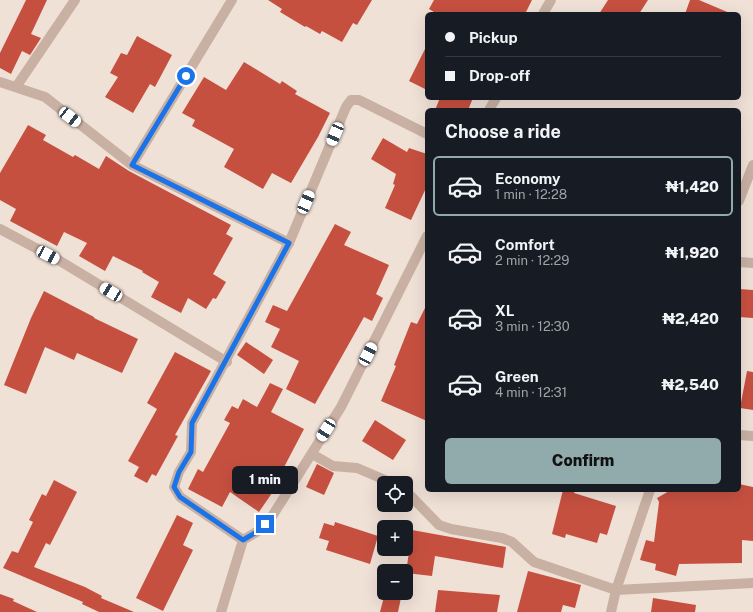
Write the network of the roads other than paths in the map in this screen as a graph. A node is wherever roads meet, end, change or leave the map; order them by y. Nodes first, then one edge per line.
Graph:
1 (76, 0) edge
2 (232, 0) edge
3 (551, 0) edge
4 (544, 12) edge
5 (0, 82) edge
6 (16, 87) junction
7 (425, 133) edge
8 (132, 165) junction
9 (753, 165) edge
10 (741, 196) edge
11 (0, 229) edge
12 (425, 240) edge
13 (289, 243) junction
14 (741, 262) edge
15 (753, 263) edge
16 (226, 362) junction
17 (741, 435) edge
18 (753, 436) edge
19 (312, 454) junction
20 (377, 477) edge
21 (649, 492) edge
22 (413, 498) edge
23 (243, 540) junction
24 (753, 583) edge
25 (616, 590) junction
26 (221, 612) edge
27 (612, 612) edge

1 - 6 street
2 - 8 street
3 - 4 street
5 - 6 street
6 - 8 street
7 - 13 street
8 - 13 street
9 - 10 street
11 - 16 street
12 - 19 street
13 - 16 street
14 - 15 street
16 - 23 street
17 - 18 street
19 - 20 street
19 - 23 street
21 - 25 street
22 - 25 street
23 - 26 street
24 - 25 street
25 - 27 street

